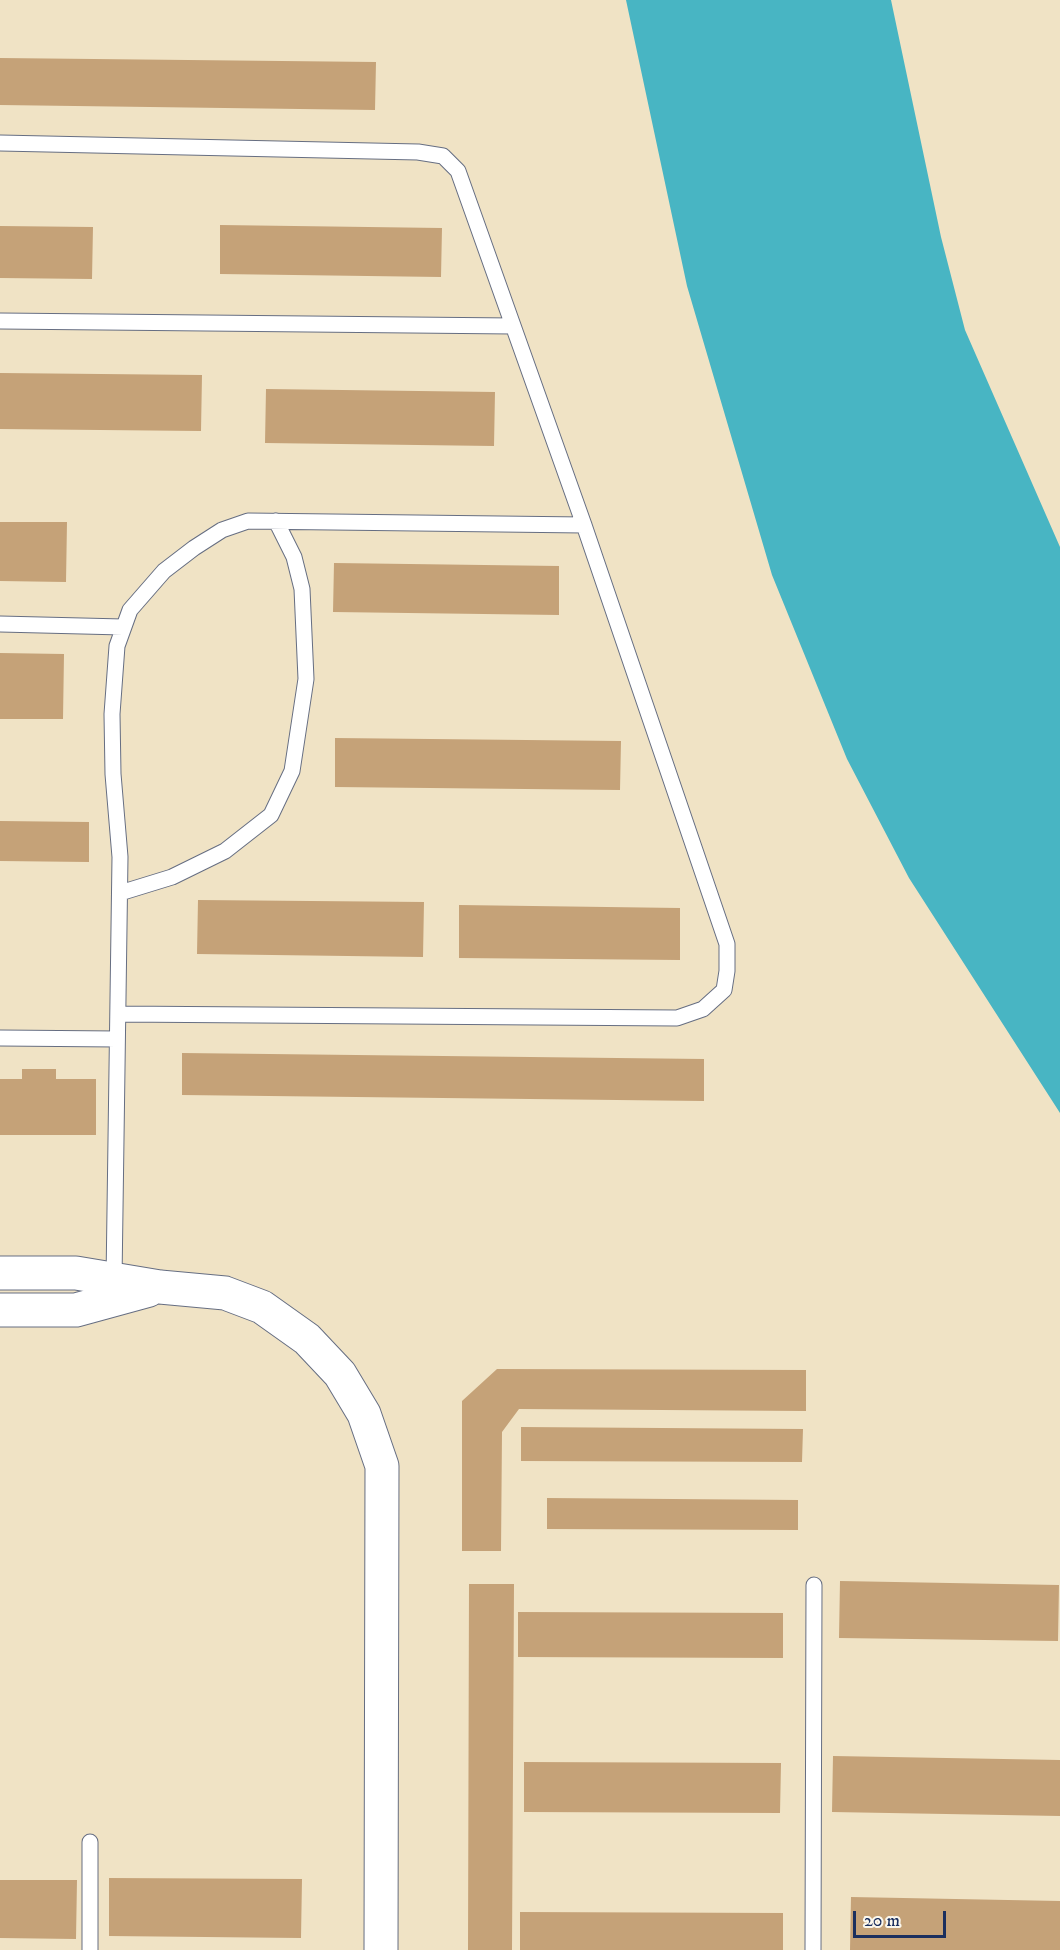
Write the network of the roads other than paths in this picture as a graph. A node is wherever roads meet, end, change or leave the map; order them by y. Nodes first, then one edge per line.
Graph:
1 (0, 143) edge
2 (0, 321) edge
3 (513, 326) junction
4 (276, 521) junction
5 (584, 525) junction
6 (0, 624) edge
7 (123, 627) junction
8 (120, 893) junction
9 (118, 1014) junction
10 (0, 1038) edge
11 (117, 1039) junction
12 (0, 1273) edge
13 (114, 1280) junction
14 (160, 1287) junction
15 (0, 1310) edge
16 (814, 1585) dead end
17 (90, 1842) dead end
18 (90, 1950) edge
19 (381, 1950) edge
20 (813, 1950) edge

1 - 3 lane
2 - 3 lane
3 - 5 lane
4 - 5 lane
4 - 7 lane
4 - 8 lane
5 - 9 lane
6 - 7 lane
7 - 8 lane
8 - 9 lane
9 - 11 lane
10 - 11 lane
11 - 13 lane
12 - 13 street
13 - 14 street
14 - 15 street
14 - 19 street
16 - 20 lane
17 - 18 lane

